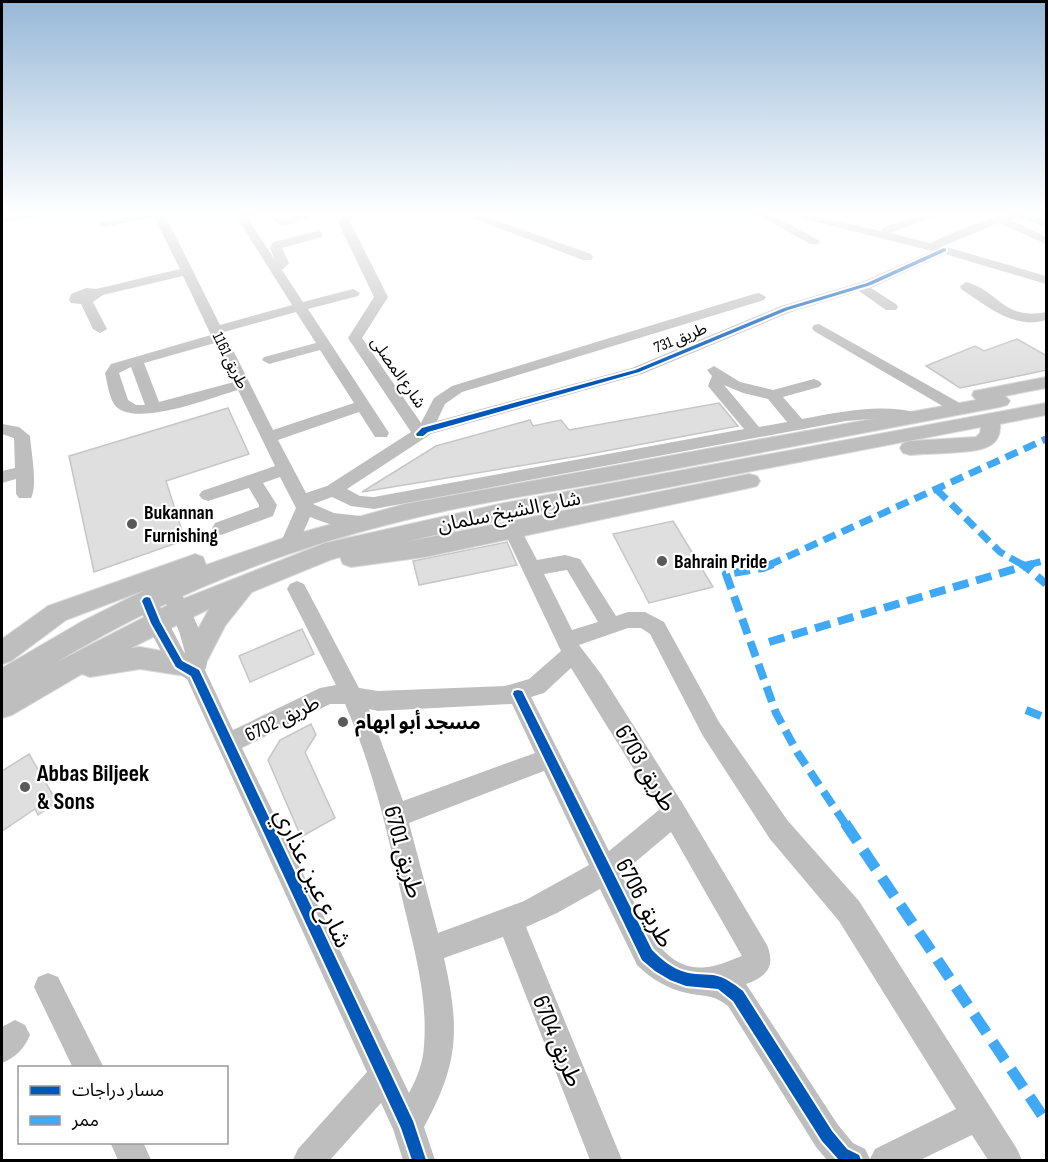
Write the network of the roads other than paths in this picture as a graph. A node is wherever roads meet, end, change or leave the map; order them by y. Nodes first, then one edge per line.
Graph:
1 (186, 267) edge
2 (366, 267) edge
3 (899, 267) edge
4 (1005, 267) edge
5 (1037, 267) edge
6 (275, 269) edge
7 (1015, 270) junction
8 (188, 271) junction
9 (1047, 280) edge
10 (860, 286) junction
11 (966, 286) dead end
12 (354, 293) dead end
13 (759, 297) dead end
14 (891, 307) dead end
15 (300, 308) junction
16 (1047, 316) edge
17 (819, 328) dead end
18 (100, 329) dead end
19 (218, 333) junction
20 (324, 345) junction
21 (269, 360) dead end
22 (136, 361) junction
23 (1047, 383) edge
24 (243, 384) junction
25 (814, 384) dead end
26 (1047, 393) edge
27 (773, 395) junction
28 (363, 405) junction
29 (950, 408) junction
30 (154, 409) junction
31 (1047, 409) edge
32 (913, 417) junction
33 (990, 420) junction
34 (799, 425) junction
35 (2, 429) edge
36 (422, 432) junction
37 (381, 433) dead end
38 (756, 433) junction
39 (269, 437) junction
40 (285, 469) junction
41 (25, 471) junction
42 (2, 477) edge
43 (253, 480) junction
44 (333, 490) junction
45 (25, 494) dead end
46 (208, 495) dead end
47 (304, 504) junction
48 (363, 522) junction
49 (221, 528) dead end
50 (512, 529) junction
51 (290, 554) junction
52 (531, 569) junction
53 (249, 582) junction
54 (297, 589) dead end
55 (163, 606) junction
56 (110, 618) junction
57 (611, 626) junction
58 (9, 646) edge
59 (570, 647) junction
60 (191, 664) junction
61 (59, 675) junction
62 (9, 693) edge
63 (518, 694) junction
64 (352, 697) junction
65 (2, 724) edge
66 (229, 743) junction
67 (549, 758) junction
68 (674, 813) junction
69 (396, 816) junction
70 (605, 870) junction
71 (510, 921) junction
72 (428, 950) junction
73 (711, 980) junction
74 (48, 987) dead end
75 (88, 1066) edge
76 (384, 1076) junction
77 (977, 1116) junction
78 (408, 1126) junction
79 (126, 1144) edge
80 (135, 1161) edge
81 (309, 1161) edge
82 (419, 1161) edge
83 (606, 1161) edge
84 (854, 1161) edge
85 (886, 1161) edge
86 (1006, 1161) edge

1 - 8 street, طريق 1161
2 - 36 street, شارع المصلى
3 - 10 street, طريق 731
4 - 7 street
5 - 7 street
6 - 15 street
7 - 9 street
8 - 18 street
8 - 19 street, طريق 1161
10 - 14 street
10 - 36 street, طريق 731
11 - 16 street
12 - 15 street
13 - 36 street
15 - 19 street
15 - 20 street
17 - 29 street
19 - 22 street
19 - 24 street, طريق 1161
20 - 21 street
20 - 28 street
22 - 30 street
22 - 30 street
23 - 29 main road
24 - 30 street
24 - 39 street, طريق 1161
25 - 27 street
26 - 29 main road, شارع الشيخ سلمان
27 - 34 street
27 - 38 street
28 - 37 street
28 - 39 street
29 - 32 main road, شارع الشيخ سلمان
31 - 33 main road, شارع الشيخ سلمان
32 - 34 street
32 - 48 main road, شارع الشيخ سلمان
33 - 50 main road
33 - 51 main road, شارع الشيخ سلمان
34 - 38 street
35 - 41 street
36 - 44 street, شارع المصلى
38 - 44 street
39 - 40 street, طريق 1161
40 - 43 street
40 - 47 street, طريق 1161
41 - 42 street
41 - 45 street
43 - 46 street
43 - 49 street
44 - 47 street, شارع المصلى
47 - 48 street
47 - 51 street
48 - 51 main road, شارع الشيخ سلمان
50 - 51 main road
50 - 52 street, طريق 6703
51 - 53 main road, شارع الشيخ سلمان
51 - 55 main road, شارع الشيخ سلمان
51 - 58 main road
52 - 57 street
52 - 59 street, طريق 6703
53 - 55 main road, شارع الشيخ سلمان
53 - 60 main road
54 - 64 street, طريق 6701
55 - 56 main road, شارع الشيخ سلمان
55 - 60 street, شارع عين عذاري
55 - 61 main road, شارع الشيخ سلمان
56 - 58 main road
56 - 62 main road, شارع الشيخ سلمان
57 - 59 street
57 - 77 street
59 - 63 street, طريق 6702
59 - 68 street, طريق 6703
60 - 61 main road
60 - 66 street, شارع عين عذاري
61 - 62 main road, شارع الشيخ سلمان
62 - 65 main road
63 - 64 street, طريق 6702
63 - 67 street, طريق 6706
64 - 66 street, طريق 6702
64 - 69 street, طريق 6701
66 - 76 street, شارع عين عذاري
67 - 69 street
67 - 70 street, طريق 6706
68 - 70 street
68 - 73 street, طريق 6703
69 - 72 street, طريق 6701
70 - 71 street
70 - 73 street, طريق 6706
71 - 72 street
71 - 83 street, طريق 6704
72 - 78 street, طريق 6701
73 - 84 street, طريق 6706
74 - 75 street
76 - 78 street, شارع عين عذاري
76 - 81 street
77 - 85 street
77 - 86 street
78 - 82 street, شارع عين عذاري
79 - 80 street

